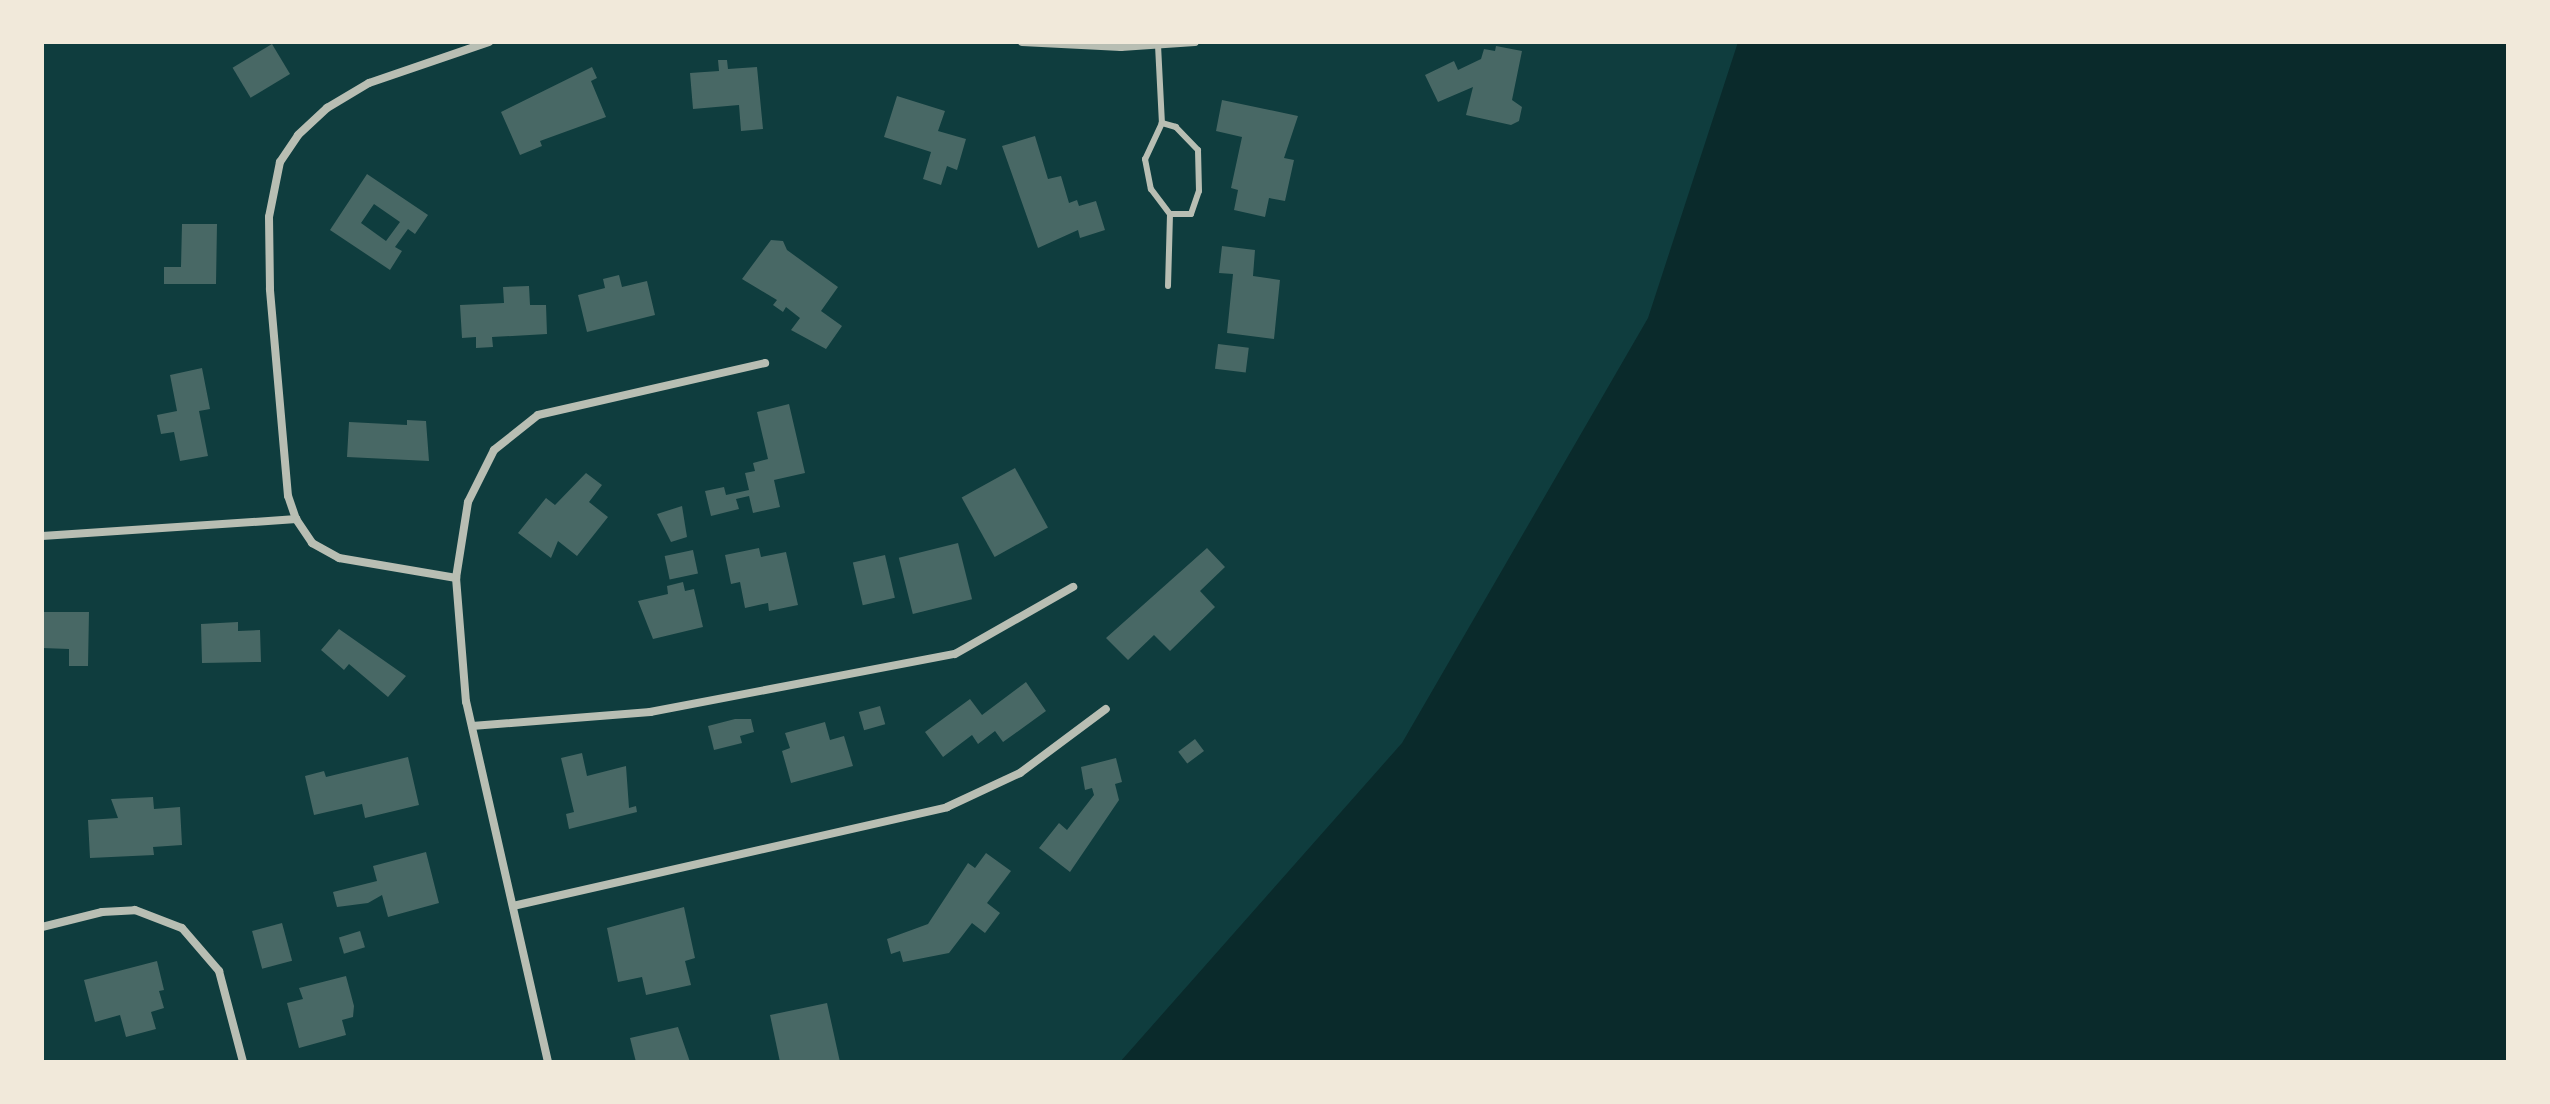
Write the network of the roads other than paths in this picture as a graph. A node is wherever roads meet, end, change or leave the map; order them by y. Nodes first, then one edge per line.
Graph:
1 (489, 42) edge
2 (1022, 42) edge
3 (1195, 42) edge
4 (1158, 45) junction
5 (1162, 123) junction
6 (1170, 214) junction
7 (1168, 286) dead end
8 (765, 363) dead end
9 (296, 519) junction
10 (42, 536) edge
11 (456, 578) junction
12 (1073, 587) dead end
13 (1106, 709) dead end
14 (472, 726) junction
15 (513, 906) junction
16 (42, 927) edge
17 (243, 1062) edge
18 (548, 1062) edge

1 - 9 street
2 - 4 street
3 - 4 street
4 - 5 lane
5 - 6 lane
5 - 6 lane
6 - 7 lane
8 - 11 street
9 - 10 street
9 - 11 street
11 - 14 street
12 - 14 street
13 - 15 street
14 - 15 street
15 - 18 street
16 - 17 street

